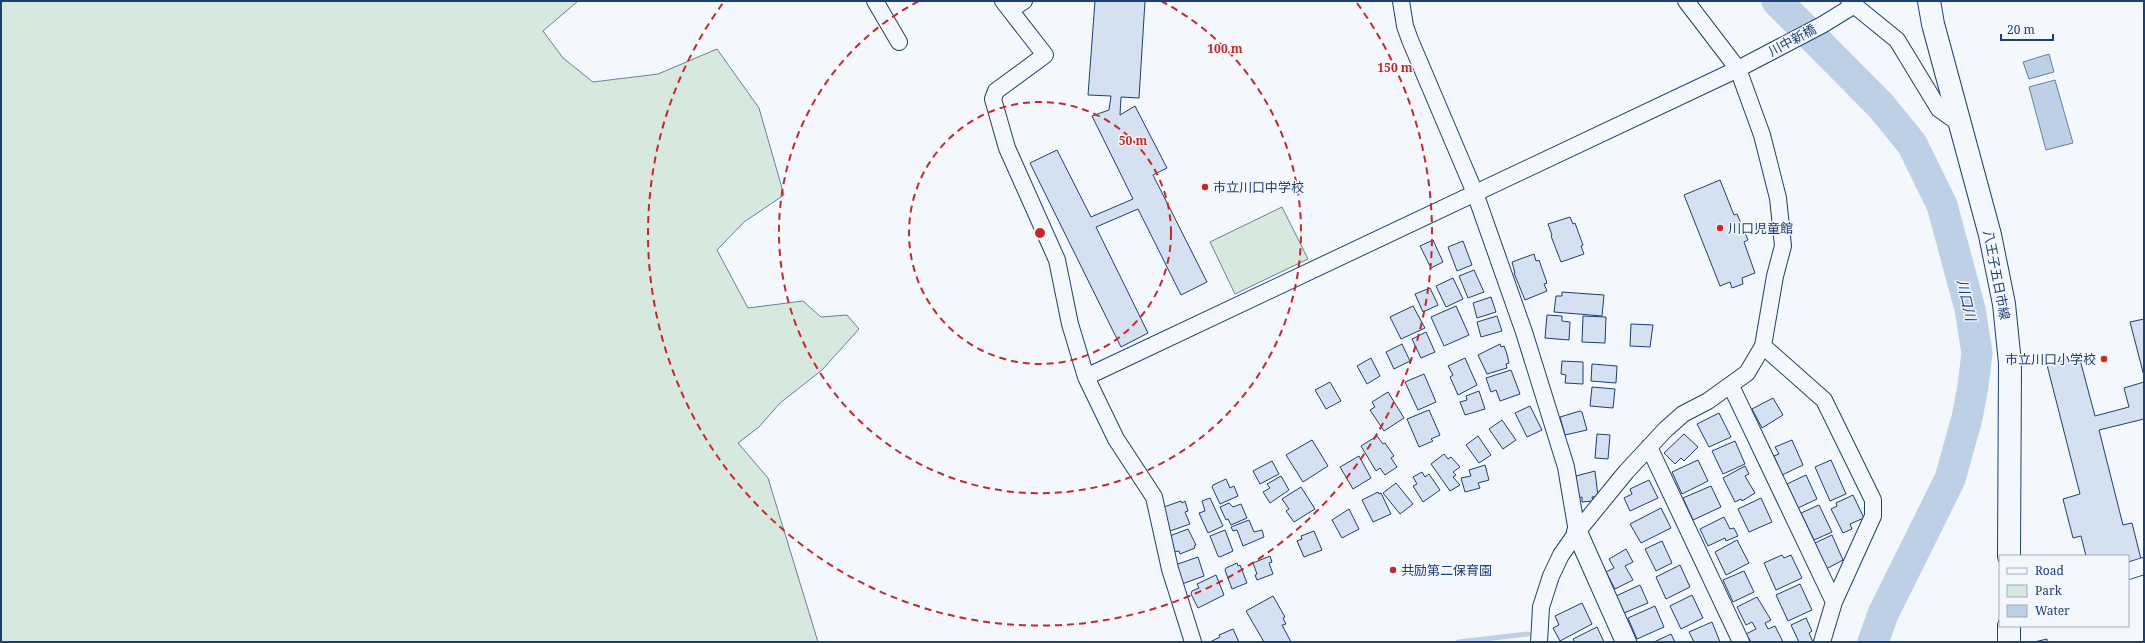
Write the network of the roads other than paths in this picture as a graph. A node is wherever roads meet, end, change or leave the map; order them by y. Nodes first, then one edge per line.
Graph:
1 (875, 1) edge
2 (1024, 1) edge
3 (1401, 1) edge
4 (1686, 1) edge
5 (1929, 1) edge
6 (1851, 3) edge
7 (1007, 6) edge
8 (899, 42) dead end
9 (1738, 69) junction
10 (1960, 124) junction
11 (1475, 193) junction
12 (1763, 346) junction
13 (1086, 377) junction
14 (1731, 386) junction
15 (1649, 447) junction
16 (1577, 532) junction
17 (2009, 555) edge
18 (2144, 566) edge
19 (2129, 571) edge
20 (1834, 602) junction
21 (2009, 627) edge
22 (1193, 642) edge
23 (1539, 642) edge
24 (1626, 642) edge
25 (1741, 642) edge
26 (1822, 642) edge
27 (2009, 642) edge

1 - 8 street
2 - 7 street
3 - 11 street
4 - 9 street
5 - 10 main road, 八王子五日市線
6 - 9 street, 川中新橋
6 - 10 street
7 - 13 street
9 - 11 street, 川中新橋
9 - 12 street
10 - 17 main road, 八王子五日市線
11 - 13 street, 川中新橋
11 - 16 street
12 - 14 street
12 - 20 street
13 - 22 street
14 - 15 street
14 - 20 street
15 - 16 street
15 - 25 street
16 - 23 street
16 - 24 street
18 - 19 street
20 - 26 street
21 - 27 main road

